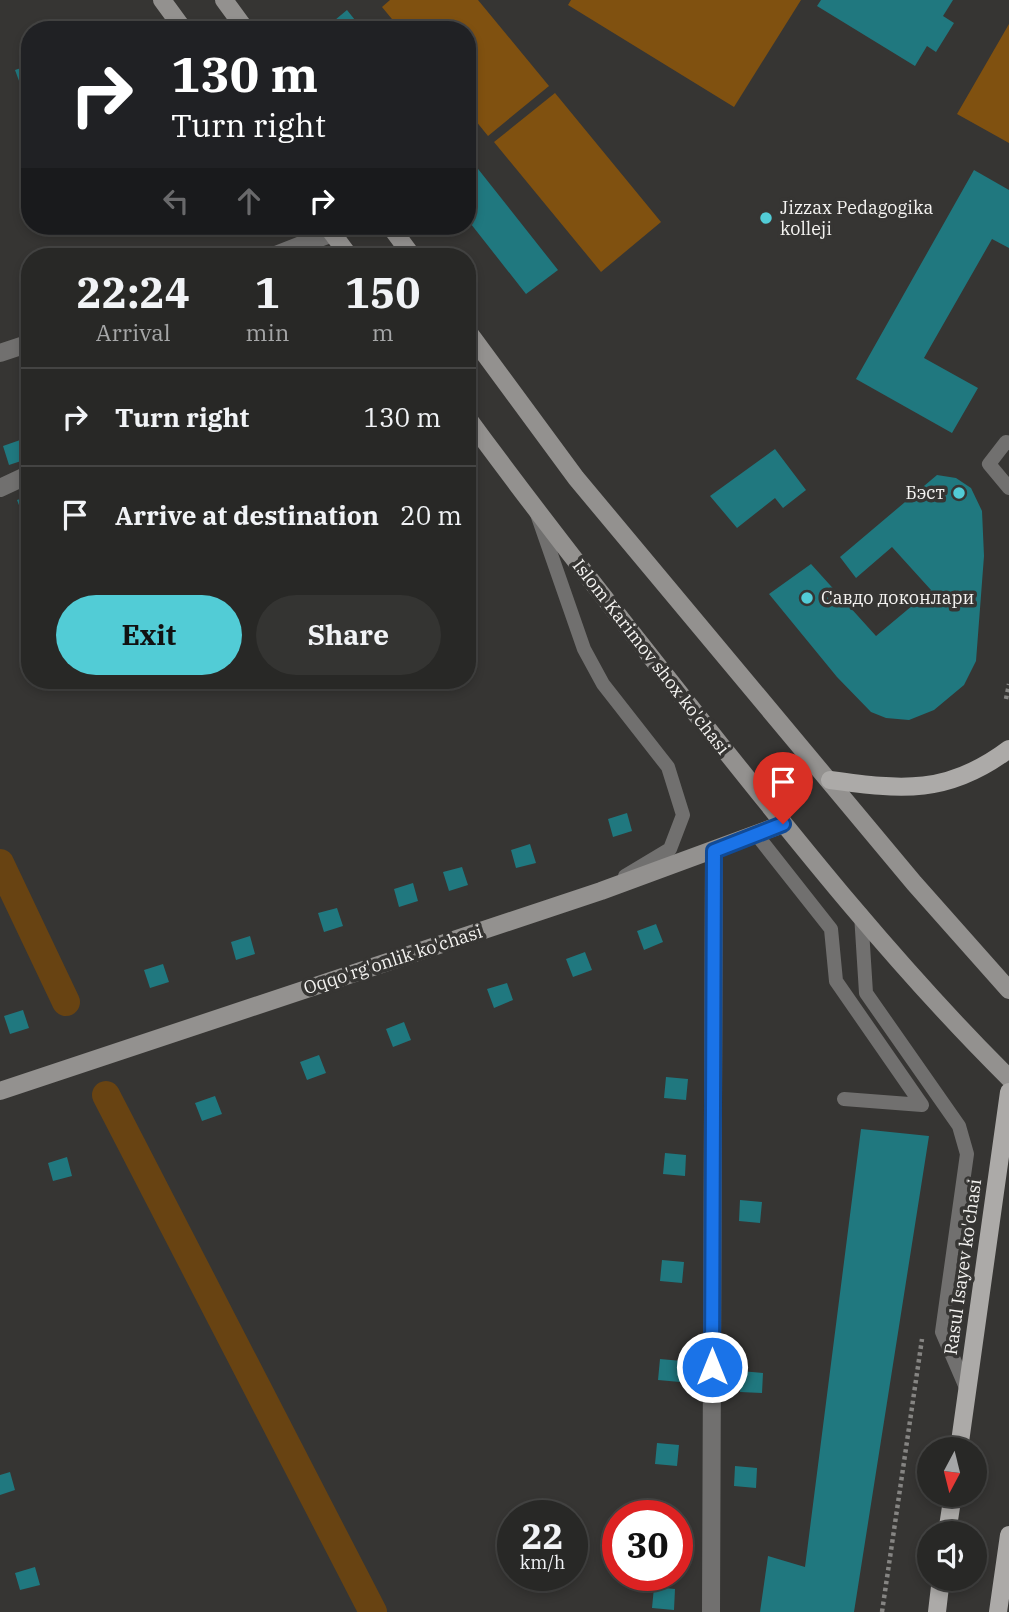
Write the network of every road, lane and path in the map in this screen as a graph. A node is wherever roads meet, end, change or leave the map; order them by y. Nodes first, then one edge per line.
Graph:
1 (162, 0) edge
2 (224, 0) edge
3 (177, 21) edge
4 (239, 21) edge
5 (317, 235) edge
6 (290, 248) edge
7 (476, 342) edge
8 (21, 346) edge
9 (0, 353) edge
10 (476, 429) edge
11 (1009, 443) edge
12 (21, 478) edge
13 (0, 488) edge
14 (1009, 488) edge
15 (535, 510) junction
16 (1009, 684) edge
17 (1006, 699) dead end
18 (1009, 748) edge
19 (830, 780) junction
20 (783, 824) junction
21 (756, 834) junction
22 (714, 851) junction
23 (601, 891) junction
24 (861, 915) junction
25 (1009, 990) edge
26 (1009, 1078) edge
27 (0, 1090) edge
28 (1009, 1092) edge
29 (844, 1099) dead end
30 (922, 1338) dead end
31 (967, 1391) junction
32 (961, 1437) edge
33 (1009, 1535) edge
34 (1007, 1570) edge
35 (939, 1591) edge
36 (711, 1612) edge
37 (882, 1612) edge
38 (937, 1612) edge
39 (998, 1612) edge

1 - 3 main road
2 - 4 main road
5 - 6 street
7 - 19 main road
8 - 9 street
10 - 15 main road, Islom Karimov shox ko'chasi
11 - 14 lane
12 - 13 street
15 - 20 main road, Islom Karimov shox ko'chasi
15 - 23 lane
16 - 17 path
18 - 19 main road
19 - 25 main road
20 - 21 main road, Oqqo'rg'onlik ko'chasi
20 - 24 main road, Islom Karimov shox ko'chasi
21 - 22 main road, Oqqo'rg'onlik ko'chasi
21 - 29 lane
22 - 23 main road, Oqqo'rg'onlik ko'chasi
22 - 36 street
23 - 27 main road, Oqqo'rg'onlik ko'chasi
24 - 26 main road, Islom Karimov shox ko'chasi
24 - 31 lane
28 - 31 main road, Rasul Isayev ko'chasi
30 - 37 path
31 - 32 main road, Rasul Isayev ko'chasi
33 - 34 main road
34 - 39 main road
35 - 38 main road

